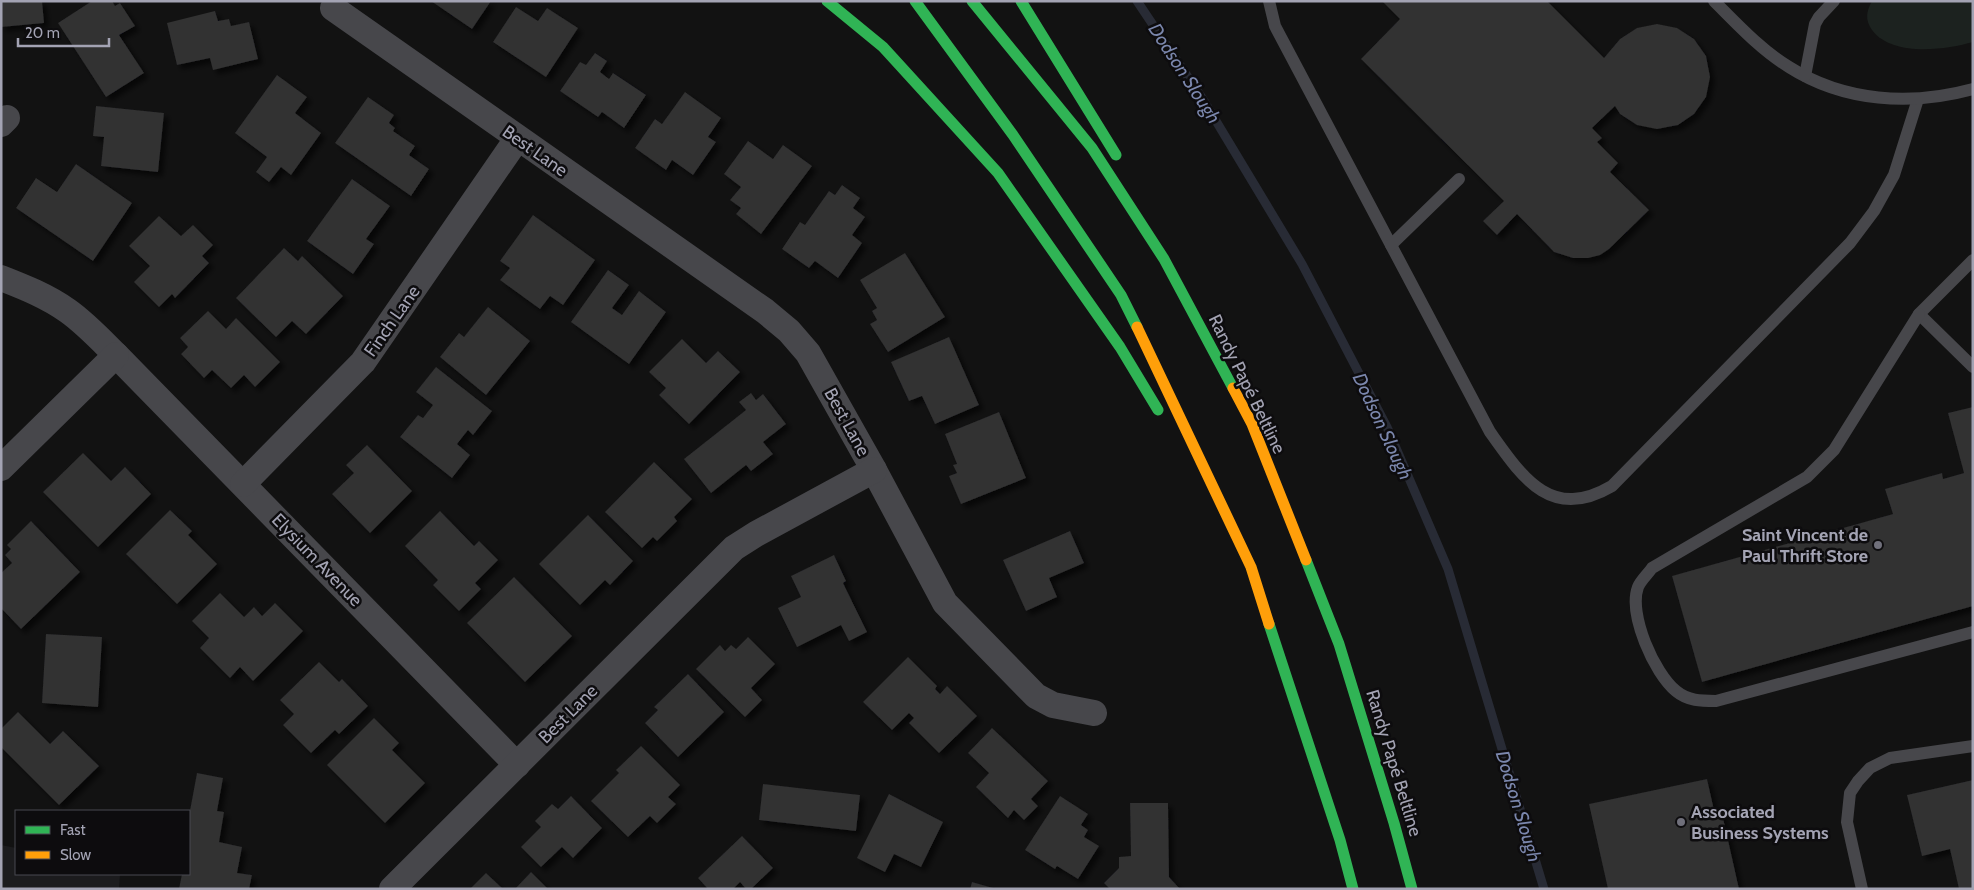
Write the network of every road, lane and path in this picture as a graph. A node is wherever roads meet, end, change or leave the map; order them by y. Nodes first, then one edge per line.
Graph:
1 (827, 1) edge
2 (914, 1) edge
3 (972, 1) edge
4 (1022, 1) edge
5 (1270, 1) edge
6 (1714, 1) edge
7 (1834, 1) edge
8 (333, 8) dead end
9 (1805, 76) junction
10 (1973, 89) edge
11 (1918, 99) junction
12 (518, 139) junction
13 (1119, 162) dead end
14 (1458, 179) dead end
15 (1132, 188) dead end
16 (1391, 245) junction
17 (1164, 259) junction
18 (1973, 260) edge
19 (1, 278) edge
20 (1919, 314) junction
21 (116, 355) junction
22 (1973, 367) edge
23 (1166, 423) dead end
24 (1186, 457) dead end
25 (1, 468) edge
26 (874, 470) junction
27 (243, 484) junction
28 (1251, 567) junction
29 (1973, 632) edge
30 (1094, 713) dead end
31 (1973, 746) edge
32 (518, 765) junction
33 (392, 889) edge
34 (1353, 889) edge
35 (1412, 889) edge
36 (1862, 889) edge

1 - 23 highway
2 - 28 highway
3 - 17 highway, Randy Papé Beltline
4 - 13 highway
5 - 16 lane
6 - 9 lane
7 - 9 lane
8 - 12 street, Best Lane
9 - 11 lane
10 - 11 lane
11 - 16 lane
12 - 26 street, Best Lane
12 - 27 street, Finch Lane
14 - 16 lane
15 - 17 highway
17 - 35 highway, Randy Papé Beltline
18 - 20 lane
19 - 21 street, Elysium Avenue
20 - 22 lane
20 - 29 lane
21 - 25 street
21 - 27 street, Elysium Avenue
24 - 28 highway
26 - 30 street
26 - 32 street, Best Lane
27 - 32 street, Elysium Avenue
28 - 34 highway
31 - 36 lane
32 - 33 street, Best Lane

